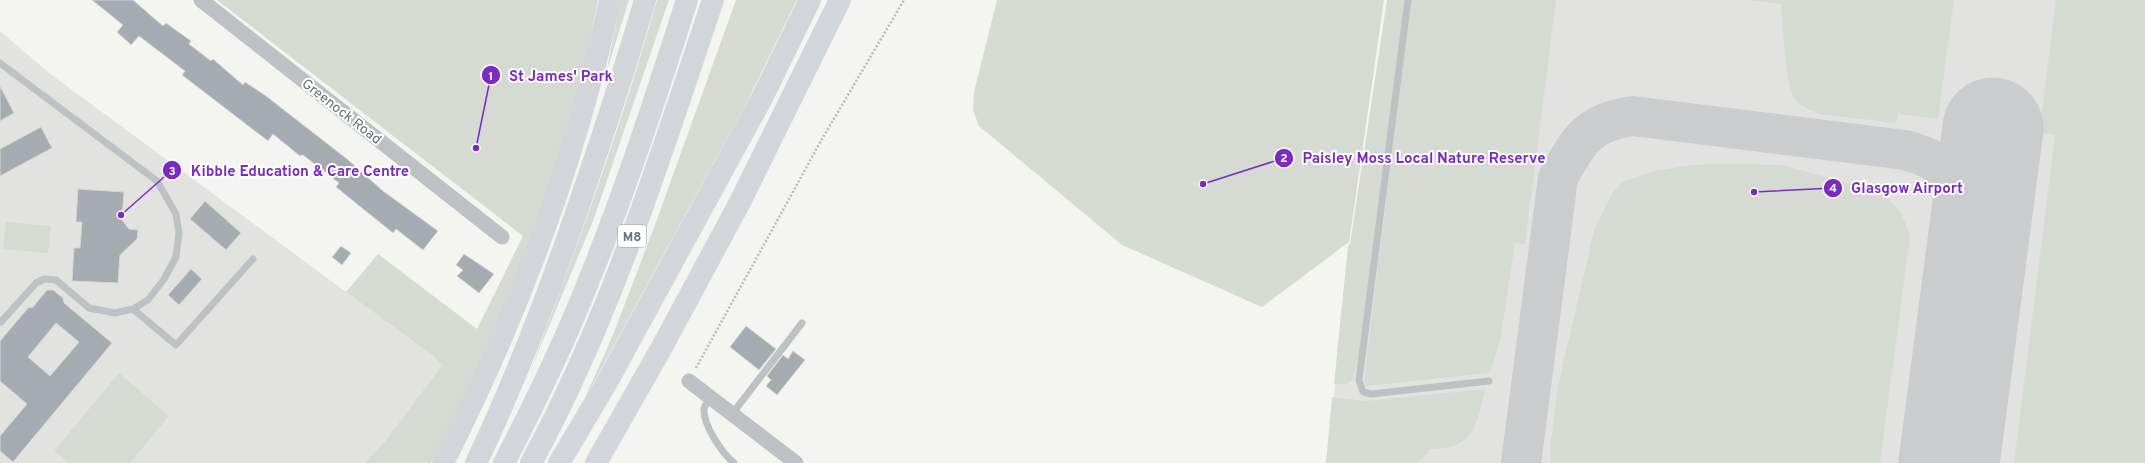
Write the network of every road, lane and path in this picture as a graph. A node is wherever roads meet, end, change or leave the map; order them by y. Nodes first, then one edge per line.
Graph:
1 (201, 0) edge
2 (610, 0) edge
3 (645, 0) edge
4 (687, 0) edge
5 (713, 0) edge
6 (720, 0) edge
7 (810, 0) edge
8 (840, 0) edge
9 (904, 0) edge
10 (1408, 0) edge
11 (0, 64) edge
12 (671, 124) junction
13 (502, 238) dead end
14 (253, 259) dead end
15 (133, 309) junction
16 (1, 322) dead end
17 (802, 324) dead end
18 (689, 381) joint
19 (1489, 381) dead end
20 (710, 397) junction
21 (731, 414) junction
22 (443, 463) edge
23 (476, 463) edge
24 (504, 463) edge
25 (531, 463) edge
26 (559, 463) edge
27 (596, 463) edge
28 (734, 463) edge
29 (796, 463) edge

1 - 13 street, Greenock Road
2 - 22 highway
3 - 23 highway
4 - 24 highway, M8
5 - 12 highway, M8
6 - 12 highway, M8
7 - 26 highway
8 - 27 highway
9 - 18 path
10 - 19 lane
11 - 15 lane
12 - 25 highway, M8
14 - 15 lane
15 - 16 lane
17 - 21 lane
18 - 20 street
20 - 21 street
20 - 28 lane
21 - 29 street

